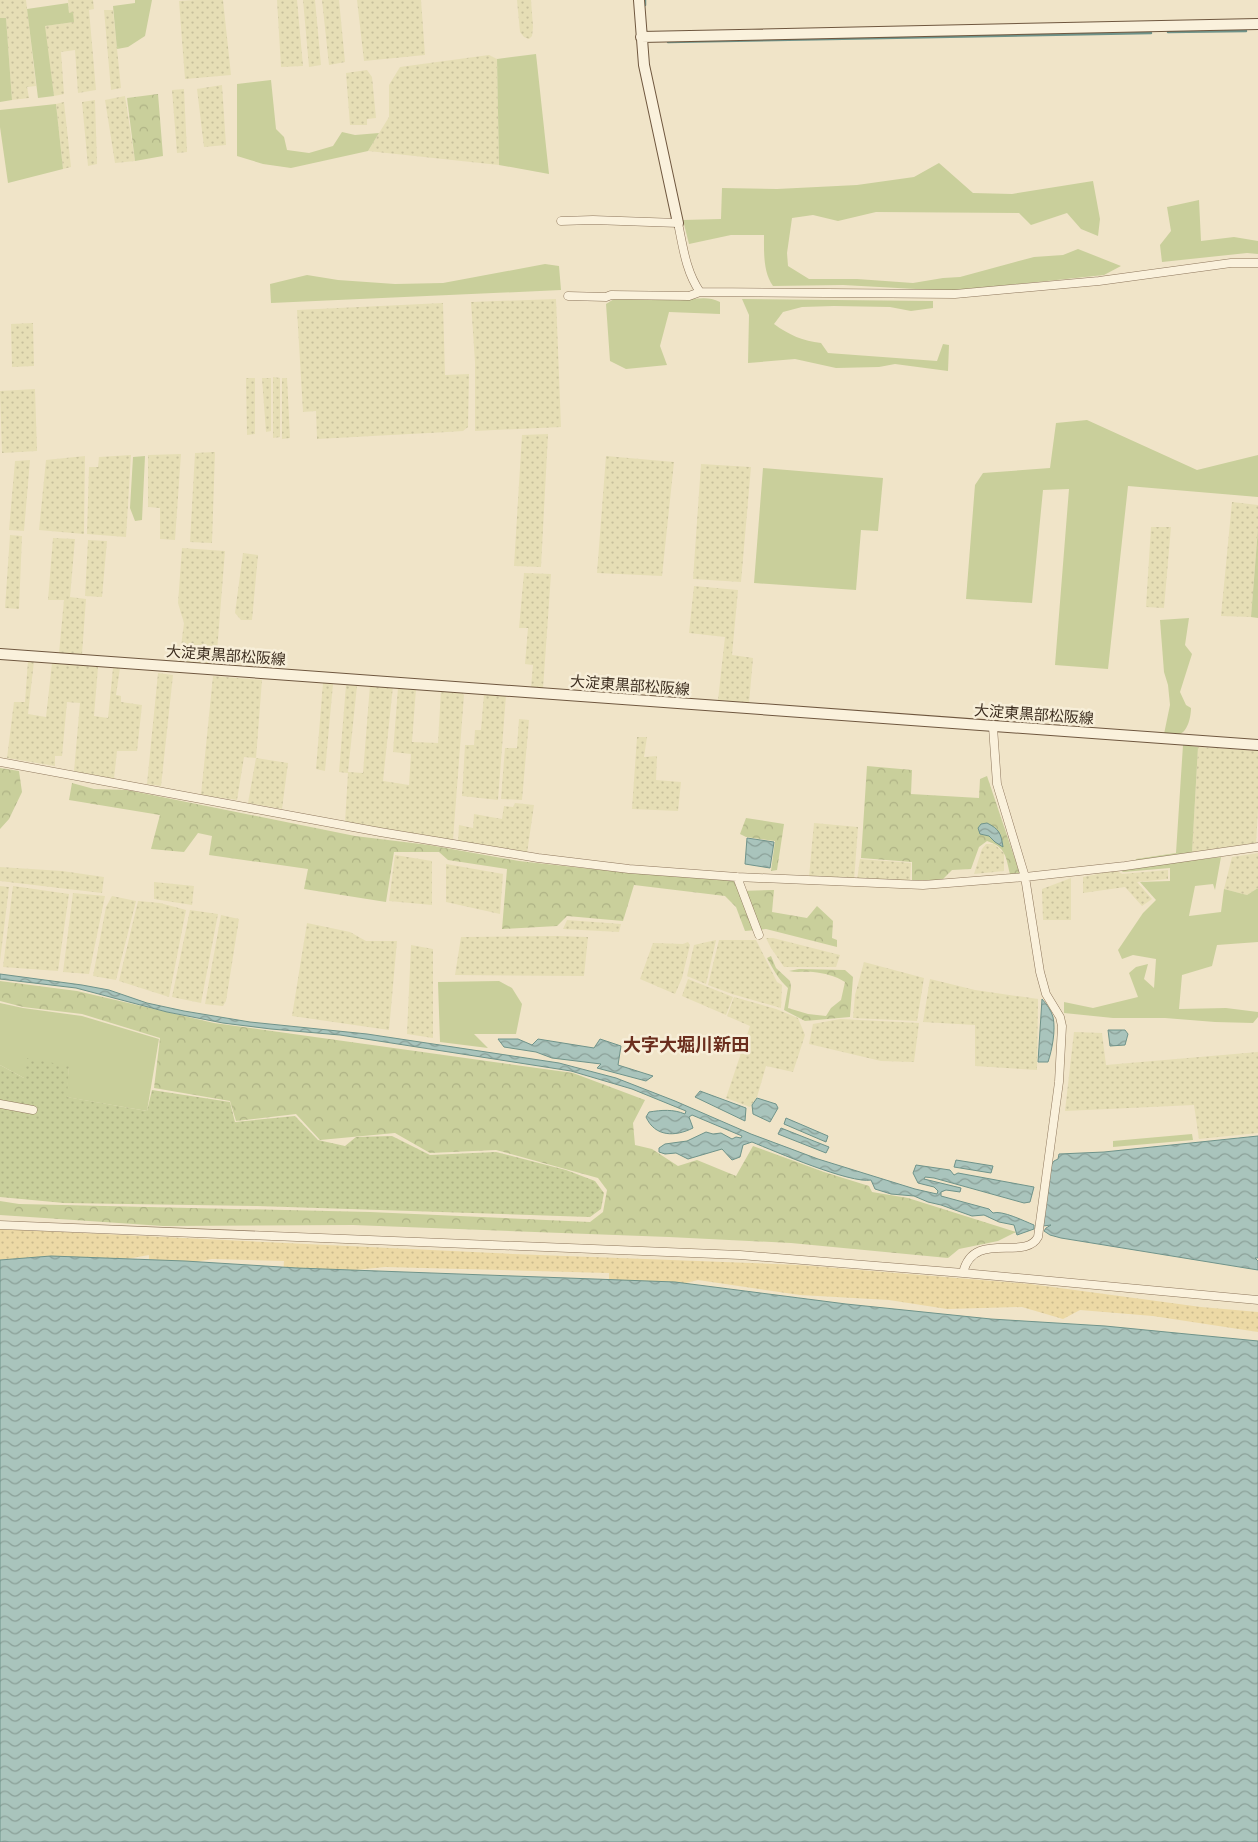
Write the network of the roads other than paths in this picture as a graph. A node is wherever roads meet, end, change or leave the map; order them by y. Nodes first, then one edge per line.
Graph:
1 (639, 0) edge
2 (1258, 24) edge
3 (641, 37) junction
4 (561, 221) dead end
5 (678, 223) junction
6 (1258, 263) edge
7 (700, 292) junction
8 (568, 296) dead end
9 (0, 654) edge
10 (992, 727) junction
11 (1258, 745) edge
12 (0, 762) edge
13 (1258, 847) edge
14 (737, 877) junction
15 (1025, 877) junction
16 (759, 935) dead end
17 (0, 1104) edge
18 (33, 1110) dead end
19 (0, 1225) edge
20 (963, 1273) junction
21 (1258, 1300) edge

1 - 3 main road
2 - 3 main road
3 - 5 main road
4 - 5 street
5 - 7 street
6 - 7 street
7 - 8 street
9 - 10 main road, 大淀東黒部松阪線
10 - 11 main road, 大淀東黒部松阪線
10 - 15 street
12 - 14 street
13 - 15 street
14 - 15 street
14 - 16 street
15 - 20 street
17 - 18 street
19 - 20 street
20 - 21 street

